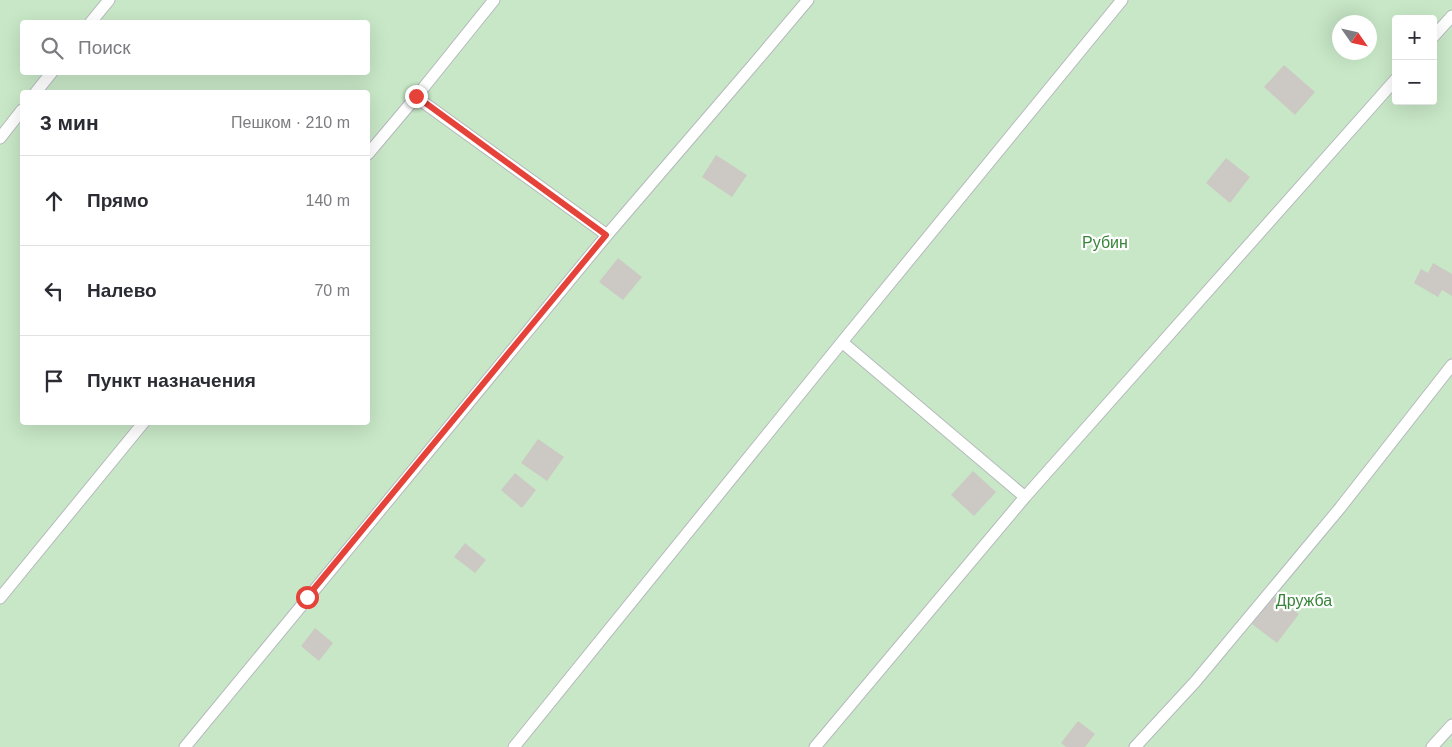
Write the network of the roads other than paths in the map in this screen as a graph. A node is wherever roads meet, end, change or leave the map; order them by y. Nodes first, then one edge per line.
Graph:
1 (109, 0) edge
2 (494, 0) edge
3 (808, 0) edge
4 (1122, 0) edge
5 (1452, 16) edge
6 (93, 20) edge
7 (1437, 33) edge
8 (50, 75) edge
9 (1392, 84) edge
10 (38, 90) edge
11 (416, 96) junction
12 (20, 113) edge
13 (0, 138) edge
14 (370, 152) edge
15 (606, 235) junction
16 (842, 342) junction
17 (1452, 365) edge
18 (142, 425) edge
19 (1025, 497) junction
20 (0, 598) edge
21 (1452, 725) edge
22 (185, 747) edge
23 (514, 747) edge
24 (815, 747) edge
25 (1135, 747) edge
26 (1432, 747) edge

1 - 6 lane
2 - 11 lane
3 - 15 lane
4 - 16 lane
5 - 7 lane
8 - 10 lane
9 - 19 lane
11 - 14 lane
11 - 15 lane
12 - 13 lane
15 - 22 lane
16 - 19 lane
16 - 23 lane
17 - 25 lane
18 - 20 lane
19 - 24 lane
21 - 26 lane

